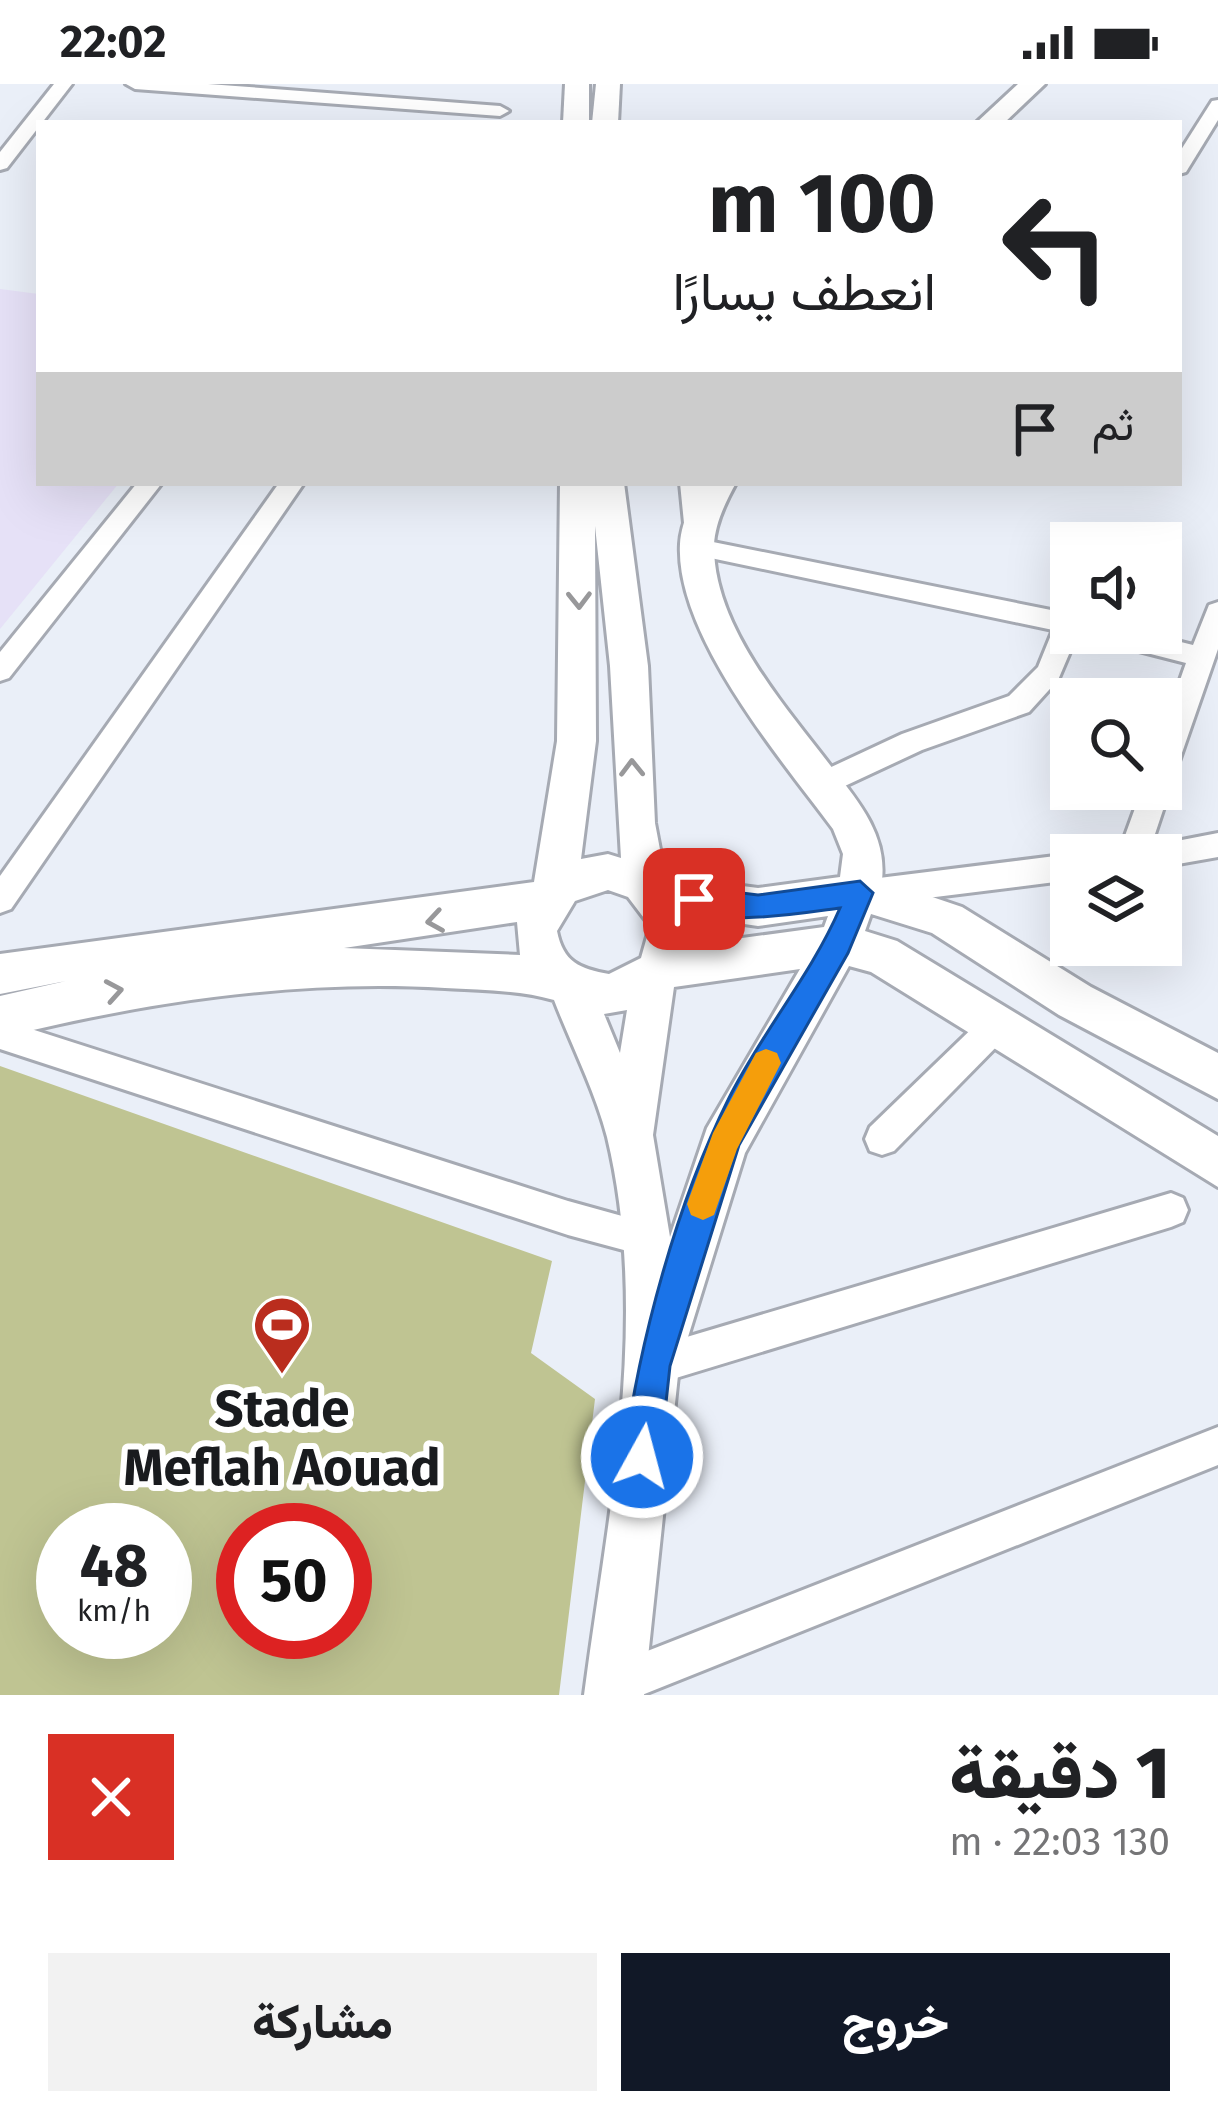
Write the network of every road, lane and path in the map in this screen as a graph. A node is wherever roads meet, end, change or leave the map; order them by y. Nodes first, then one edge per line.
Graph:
1 (63, 84) edge
2 (135, 84) edge
3 (510, 84) edge
4 (578, 84) edge
5 (608, 84) edge
6 (1033, 84) edge
7 (1218, 105) edge
8 (493, 117) edge
9 (37, 120) edge
10 (576, 120) edge
11 (605, 120) edge
12 (992, 120) edge
13 (20, 144) edge
14 (1182, 163) edge
15 (0, 164) edge
16 (148, 486) edge
17 (290, 486) edge
18 (577, 486) edge
19 (607, 486) edge
20 (692, 486) edge
21 (718, 486) edge
22 (696, 548) junction
23 (1218, 612) edge
24 (1050, 620) edge
25 (1182, 652) edge
26 (1057, 654) edge
27 (1201, 657) junction
28 (0, 671) edge
29 (1182, 712) edge
30 (822, 784) junction
31 (1218, 845) edge
32 (1182, 851) edge
33 (1050, 870) edge
34 (651, 888) junction
35 (860, 893) junction
36 (551, 895) junction
37 (0, 900) edge
38 (838, 944) junction
39 (657, 973) junction
40 (0, 974) edge
41 (565, 983) junction
42 (0, 1017) edge
43 (998, 1024) junction
44 (0, 1034) edge
45 (1218, 1077) edge
46 (630, 1136) junction
47 (882, 1139) dead end
48 (1218, 1163) edge
49 (1171, 1210) dead end
50 (646, 1238) junction
51 (653, 1366) junction
52 (1218, 1446) edge
53 (622, 1692) edge

1 - 9 street
2 - 8 street
3 - 8 street
4 - 10 street
5 - 11 street
6 - 12 street
7 - 14 street
13 - 15 street
16 - 28 street
17 - 37 street
18 -> 36 street
34 -> 19 street
20 - 22 street
21 - 22 street
22 - 24 street
22 - 30 street
23 - 27 street
25 - 27 street
26 - 30 street
27 - 29 street
30 - 35 street
31 - 32 street
33 - 35 street
34 - 35 street
34 - 36 street
34 - 39 street
35 - 38 street
35 - 45 street
36 -> 40 street
36 - 41 street
38 - 39 street
38 - 43 street
38 - 51 street
39 - 41 street
39 - 46 street
42 -> 41 street
41 - 46 street
43 - 47 street
43 - 48 street
44 - 50 street
46 - 50 street
49 - 51 street
50 - 51 street
51 - 53 street
52 - 53 street

